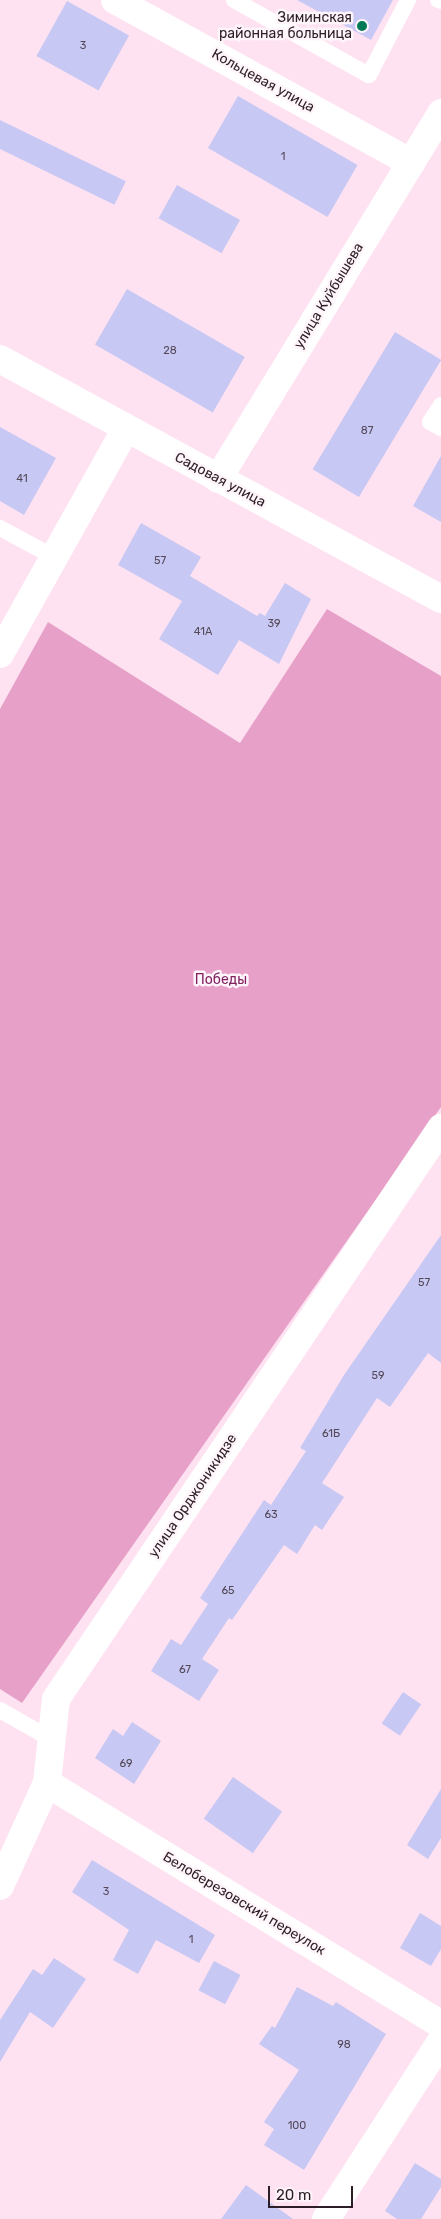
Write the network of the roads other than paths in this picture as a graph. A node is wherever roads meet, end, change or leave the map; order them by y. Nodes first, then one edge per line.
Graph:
1 (115, 0) edge
2 (234, 0) edge
3 (408, 0) edge
4 (441, 113) edge
5 (411, 163) junction
6 (0, 359) edge
7 (441, 406) edge
8 (441, 428) edge
9 (126, 429) junction
10 (218, 479) junction
11 (0, 528) edge
12 (54, 557) junction
13 (441, 599) edge
14 (0, 654) edge
15 (441, 1128) edge
16 (0, 1710) edge
17 (49, 1738) junction
18 (47, 1783) junction
19 (0, 1886) edge
20 (441, 2024) edge
21 (441, 2042) edge
22 (326, 2219) edge

1 - 5 street, Кольцевая улица
2 - 3 lane
4 - 5 street, улица Куйбышева
5 - 10 street, улица Куйбышева
6 - 9 street, Садовая улица
7 - 8 lane
9 - 10 street, Садовая улица
9 - 12 street
10 - 13 street, Садовая улица
11 - 12 lane
12 - 14 street
15 - 17 street, улица Орджоникидзе
16 - 17 lane
17 - 18 street, улица Орджоникидзе
18 - 19 street, улица Орджоникидзе
18 - 20 street, Белоберезовский переулок
21 - 22 street

